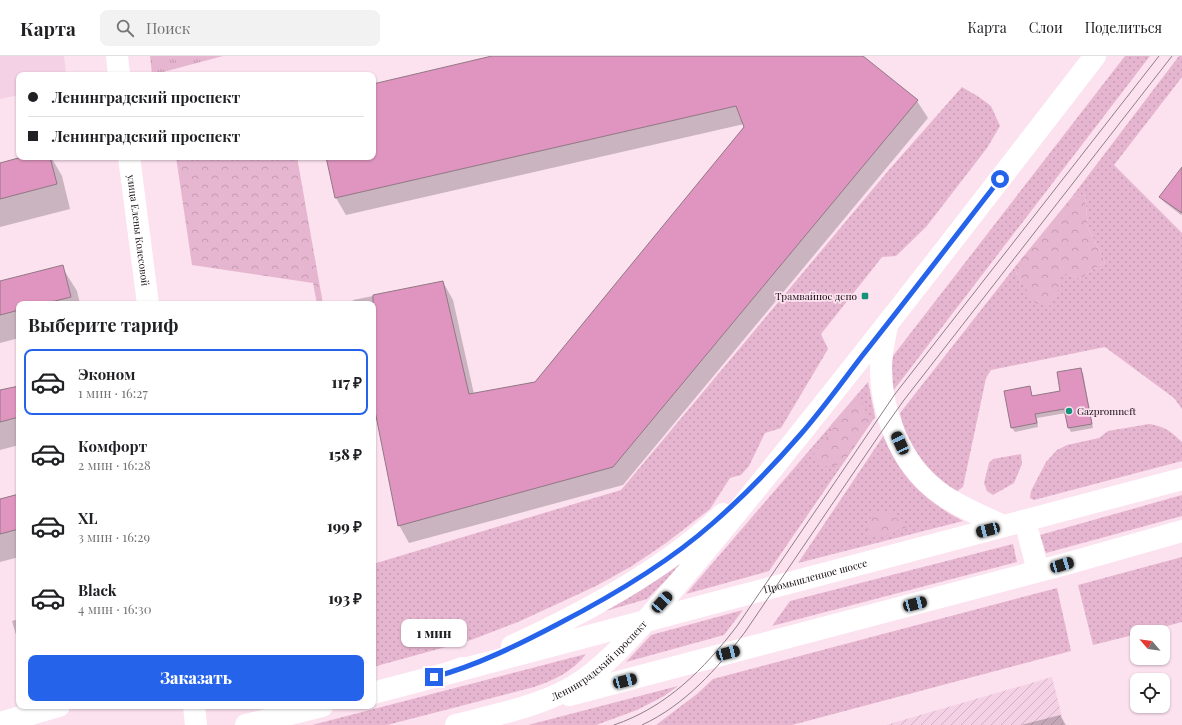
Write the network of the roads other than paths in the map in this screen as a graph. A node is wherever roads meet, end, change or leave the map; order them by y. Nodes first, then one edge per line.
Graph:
1 (116, 56) edge
2 (1095, 56) edge
3 (119, 72) edge
4 (129, 160) edge
5 (148, 301) edge
6 (887, 324) junction
7 (800, 434) junction
8 (1182, 479) edge
9 (1024, 521) junction
10 (1003, 526) junction
11 (1182, 531) edge
12 (1038, 571) junction
13 (644, 622) junction
14 (449, 673) junction
15 (376, 692) edge
16 (539, 703) junction
17 (48, 709) edge
18 (194, 709) edge
19 (310, 709) edge
20 (0, 722) edge
21 (196, 725) edge
22 (246, 725) edge
23 (456, 725) edge

1 - 3 main road
2 - 6 main road, Ленинградский проспект
4 - 5 main road, улица Елены Колесовой
6 - 7 main road, Ленинградский проспект
6 - 10 main road
7 - 13 main road, Ленинградский проспект
7 - 14 main road, Ленинградский проспект
8 - 9 main road, Промышленное шоссе
9 - 10 main road, Промышленное шоссе
9 - 12 main road
10 - 13 main road, Промышленное шоссе
11 - 12 main road
12 - 16 main road
13 - 14 main road, Промышленное шоссе
13 - 16 main road, Ленинградский проспект
14 - 15 main road, Ленинградский проспект
16 - 23 main road, Ленинградский проспект
17 - 20 main road
18 - 21 main road
19 - 22 main road

